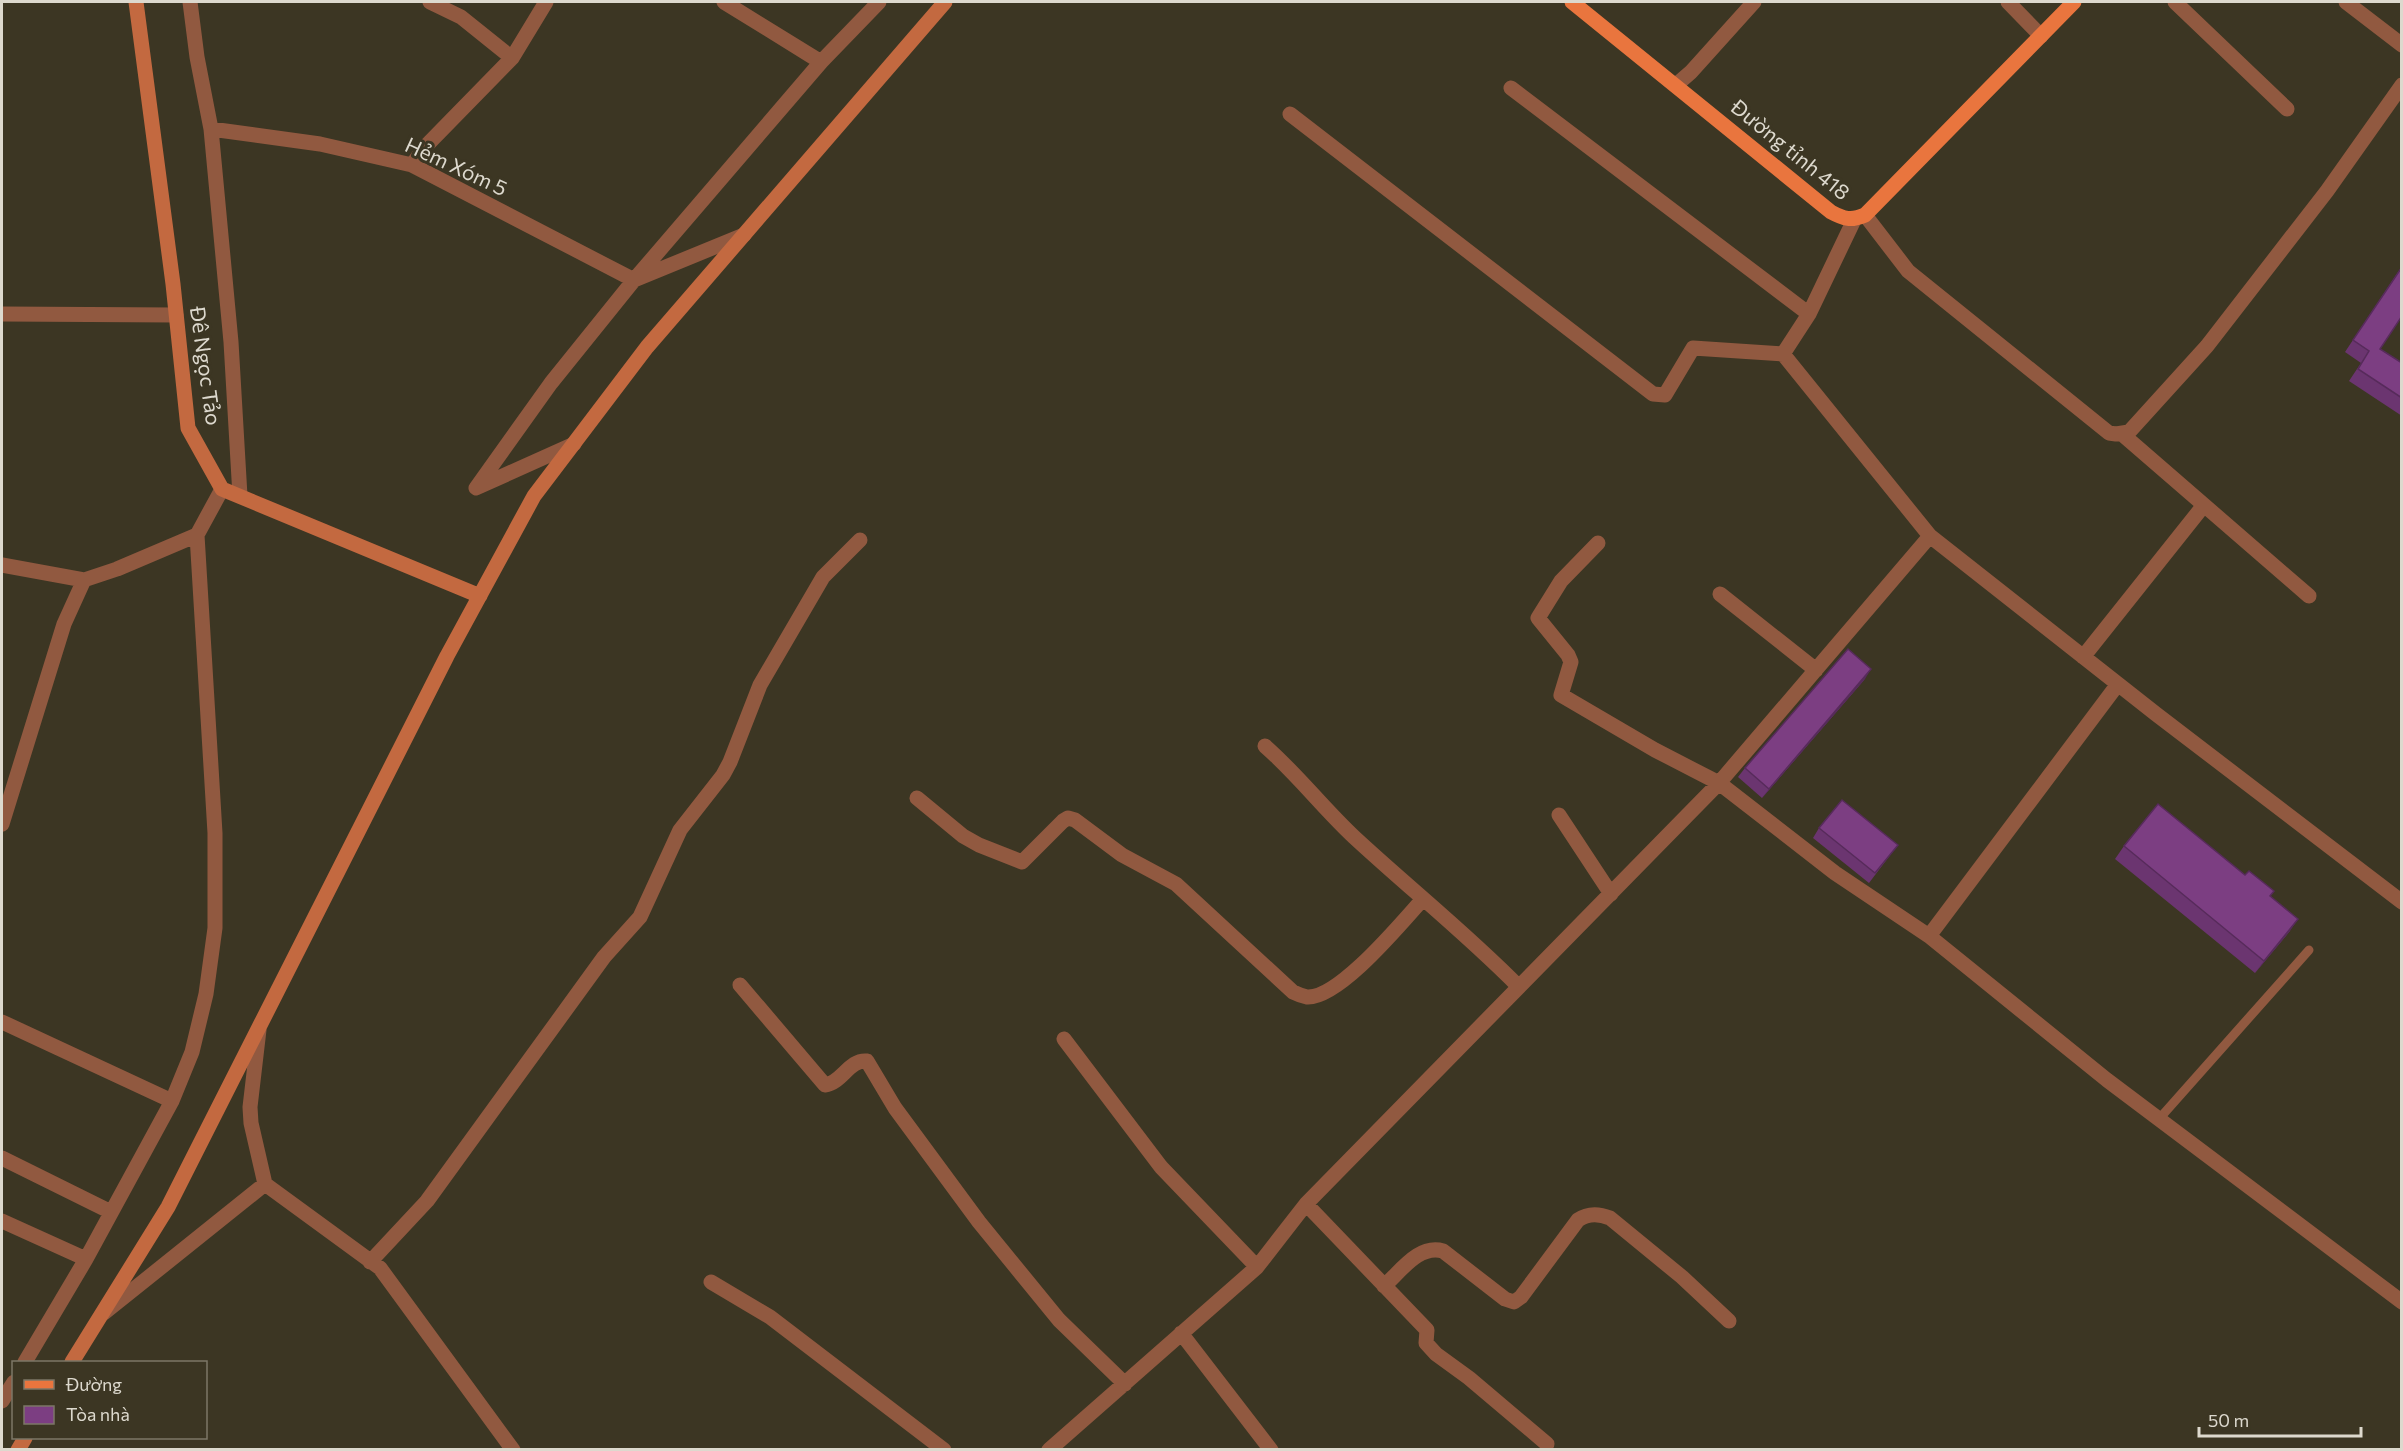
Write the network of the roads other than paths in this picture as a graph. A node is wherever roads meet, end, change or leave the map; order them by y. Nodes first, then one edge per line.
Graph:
1 (136, 2) edge
2 (190, 2) edge
3 (430, 2) edge
4 (546, 2) edge
5 (724, 2) edge
6 (879, 2) edge
7 (945, 2) edge
8 (1572, 2) edge
9 (1754, 2) edge
10 (2008, 2) edge
11 (2074, 2) edge
12 (2175, 2) edge
13 (2346, 2) edge
14 (2041, 36) junction
15 (2402, 45) edge
16 (512, 58) junction
17 (821, 62) junction
18 (1676, 85) junction
19 (2402, 85) edge
20 (1511, 88) dead end
21 (2287, 109) dead end
22 (1290, 114) dead end
23 (211, 129) junction
24 (412, 165) junction
25 (1860, 218) junction
26 (744, 235) junction
27 (634, 280) junction
28 (2, 314) edge
29 (1809, 314) junction
30 (176, 315) junction
31 (1784, 354) junction
32 (2121, 434) junction
33 (574, 444) junction
34 (222, 489) junction
35 (240, 496) junction
36 (2204, 505) junction
37 (197, 535) junction
38 (1930, 536) junction
39 (860, 540) dead end
40 (1598, 543) dead end
41 (2, 565) edge
42 (84, 580) junction
43 (1720, 594) dead end
44 (2309, 596) dead end
45 (480, 597) junction
46 (2083, 657) junction
47 (1816, 670) junction
48 (2118, 684) junction
49 (1265, 746) dead end
50 (1719, 783) junction
51 (917, 798) dead end
52 (1559, 815) dead end
53 (2, 824) edge
54 (1611, 894) junction
55 (1423, 899) junction
56 (2402, 902) edge
57 (1929, 936) junction
58 (2309, 950) dead end
59 (740, 985) dead end
60 (1519, 987) junction
61 (2, 1022) edge
62 (259, 1026) junction
63 (1064, 1039) dead end
64 (172, 1101) junction
65 (2159, 1119) junction
66 (2, 1158) edge
67 (265, 1184) junction
68 (1306, 1204) junction
69 (111, 1212) junction
70 (2, 1221) edge
71 (86, 1260) junction
72 (370, 1262) junction
73 (1257, 1267) junction
74 (711, 1282) dead end
75 (1384, 1286) junction
76 (2402, 1302) edge
77 (101, 1315) junction
78 (1729, 1321) dead end
79 (1181, 1333) junction
80 (26, 1361) edge
81 (73, 1361) edge
82 (1125, 1384) junction
83 (12, 1385) edge
84 (2, 1401) edge
85 (1547, 1444) dead end
86 (513, 1449) edge
87 (944, 1449) edge
88 (1049, 1449) edge
89 (1271, 1449) edge

1 - 30 main road, Đê Ngọc Tảo
2 - 23 street
3 - 16 street
4 - 16 street
5 - 17 street
6 - 17 street
7 - 26 main road
8 - 18 main road, Đường tỉnh 418
9 - 18 street
10 - 14 street
11 - 14 main road, Đường tỉnh 418
12 - 21 street
13 - 15 street
14 - 25 main road, Đường tỉnh 418
16 - 24 street
17 - 27 street
18 - 25 main road, Đường tỉnh 418
19 - 32 street
20 - 29 street
22 - 31 street
23 - 24 street, Hẻm Xóm 5
23 - 35 street
24 - 27 street, Hẻm Xóm 5
25 - 29 street
25 - 32 street
26 - 27 street
26 - 33 main road
27 - 33 street
28 - 30 street
29 - 31 street
30 - 34 main road, Đê Ngọc Tảo
31 - 38 street
32 - 36 street
33 - 45 main road
34 - 35 main road
34 - 37 street
35 - 45 main road
36 - 44 street
36 - 46 street
37 - 42 street
37 - 64 street
38 - 46 street
38 - 47 street
39 - 72 street
40 - 50 street
41 - 42 street
42 - 53 street
43 - 47 street
45 - 62 main road
46 - 48 street
47 - 50 street
48 - 56 street
48 - 57 street
49 - 55 street
50 - 54 street
50 - 57 street
51 - 55 street
52 - 54 street
54 - 60 street
55 - 60 street
57 - 65 street
58 - 65 lane
59 - 82 street
60 - 68 street
61 - 64 street
62 - 67 street
62 - 77 main road
63 - 73 street
64 - 69 street
65 - 76 street
66 - 69 street
67 - 72 street
67 - 77 street
68 - 73 street
68 - 75 street
69 - 71 street
70 - 71 street
71 - 80 street
72 - 86 street
73 - 79 street
74 - 87 street
75 - 78 street
75 - 85 street
77 - 81 main road
79 - 82 street
79 - 89 street
82 - 88 street
83 - 84 street

